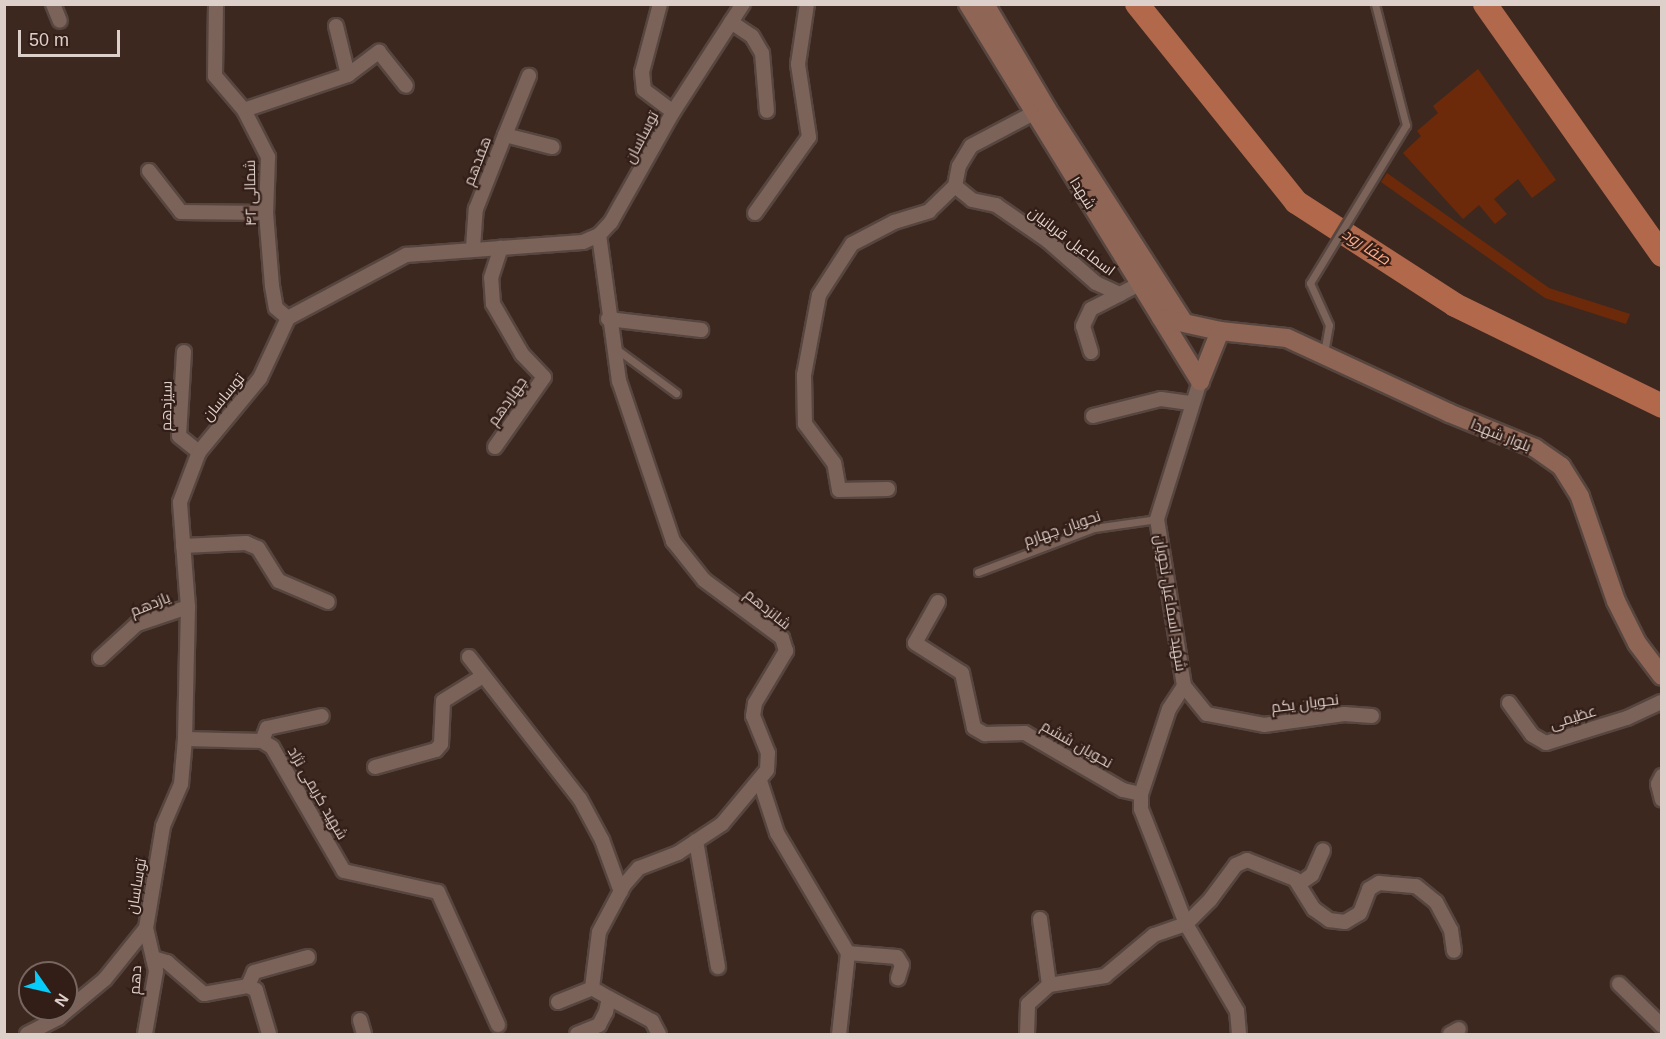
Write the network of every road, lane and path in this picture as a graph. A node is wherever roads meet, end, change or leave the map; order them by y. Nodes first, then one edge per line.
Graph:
1 (53, 4) edge
2 (216, 4) edge
3 (660, 4) edge
4 (743, 4) edge
5 (807, 4) edge
6 (968, 4) edge
7 (985, 4) edge
8 (1375, 4) edge
9 (60, 21) dead end
10 (731, 22) junction
11 (336, 26) dead end
12 (348, 75) junction
13 (529, 76) dead end
14 (406, 86) dead end
15 (244, 110) junction
16 (1039, 110) junction
17 (767, 111) dead end
18 (673, 112) junction
19 (505, 135) junction
20 (552, 147) dead end
21 (148, 171) dead end
22 (956, 186) junction
23 (266, 213) junction
24 (755, 213) dead end
25 (599, 235) junction
26 (473, 248) junction
27 (501, 248) junction
28 (1140, 284) junction
29 (1120, 294) junction
30 (288, 318) junction
31 (1161, 318) junction
32 (608, 319) junction
33 (1184, 322) junction
34 (701, 330) dead end
35 (1220, 331) junction
36 (613, 347) junction
37 (184, 352) dead end
38 (1091, 352) dead end
39 (1324, 355) junction
40 (1200, 381) junction
41 (676, 393) dead end
42 (1190, 403) junction
43 (1094, 416) dead end
44 (495, 447) dead end
45 (199, 452) junction
46 (888, 489) dead end
47 (1157, 519) junction
48 (183, 546) junction
49 (978, 572) dead end
50 (328, 602) dead end
51 (938, 602) dead end
52 (188, 607) junction
53 (100, 657) dead end
54 (469, 657) dead end
55 (483, 676) junction
56 (1662, 676) edge
57 (1184, 686) junction
58 (1662, 702) edge
59 (1509, 703) dead end
60 (322, 716) dead end
61 (1372, 716) dead end
62 (185, 739) junction
63 (262, 741) junction
64 (375, 767) dead end
65 (1662, 776) edge
66 (760, 781) junction
67 (1141, 794) junction
68 (1662, 800) edge
69 (696, 841) junction
70 (1323, 850) dead end
71 (1299, 884) junction
72 (621, 892) junction
73 (1040, 919) dead end
74 (1186, 924) junction
75 (146, 928) junction
76 (1454, 951) dead end
77 (848, 952) junction
78 (308, 957) dead end
79 (153, 958) junction
80 (718, 967) dead end
81 (898, 978) dead end
82 (1619, 984) dead end
83 (1049, 985) junction
84 (248, 986) junction
85 (592, 988) junction
86 (609, 998) junction
87 (558, 1002) dead end
88 (360, 1020) dead end
89 (498, 1025) dead end
90 (1662, 1026) edge
91 (603, 1030) edge
92 (27, 1035) edge
93 (145, 1035) edge
94 (269, 1035) edge
95 (364, 1035) edge
96 (577, 1035) edge
97 (659, 1035) edge
98 (839, 1035) edge
99 (1027, 1035) edge
100 (1239, 1035) edge

1 - 9 street
2 - 15 street, شمالی ۴۲
3 - 18 street
4 - 10 street, توساسان
5 - 24 street
6 - 16 main road, شهدا
7 - 16 main road, شهدا
8 - 39 lane
10 - 17 street
10 - 18 street, توساسان
11 - 12 street
12 - 14 street
12 - 15 street
13 - 19 street
15 - 23 street, شمالی ۴۲
16 - 22 street
16 - 28 main road, شهدا
16 - 33 main road, شهدا
18 - 25 street, توساسان
19 - 20 street, هفدهم
19 - 26 street, هفدهم
21 - 23 street
22 - 29 street, اسماعیل قربانیان
22 - 46 street
23 - 30 street, شمالی ۴۲
25 - 27 street
25 - 32 street, شانزدهم
26 - 27 street
26 - 30 street
27 - 44 street, چهاردهم
28 - 29 street, اسماعیل قربانیان
28 - 31 main road, شهدا
29 - 38 street
30 - 45 street, توساسان
31 - 33 main road, بلوار شهدا
31 - 40 main road, شهدا
32 - 34 street
32 - 36 street, شانزدهم
33 - 35 main road, بلوار شهدا
35 - 39 main road, بلوار شهدا
35 - 40 main road, شهید اسماعیل نحویان
36 - 41 lane
36 - 66 street, شانزدهم
37 - 45 street, سیزدهم
39 - 56 main road, بلوار شهدا
40 - 42 street, شهید اسماعیل نحویان
42 - 43 street
42 - 47 street, شهید اسماعیل نحویان
45 - 48 street, توساسان
47 - 49 lane, نحویان چهارم
47 - 57 street, شهید اسماعیل نحویان
48 - 50 street
48 - 52 street, توساسان
51 - 67 street, نحویان ششم
52 - 53 street, یازدهم
52 - 62 street, توساسان
54 - 55 street
55 - 64 street
55 - 72 street
57 - 61 street, نحویان یکم
57 - 67 street, شهید اسماعیل نحویان
58 - 59 street, عظیمی
60 - 63 street
62 - 63 street
62 - 75 street, توساسان
63 - 89 street, شهید کریمی نژاد
65 - 68 street
66 - 69 street, شانزدهم
66 - 77 street
67 - 74 street, شهید اسماعیل نحویان
69 - 72 street, شانزدهم
69 - 80 street
70 - 71 street
71 - 74 street
71 - 76 street
72 - 85 street, شانزدهم
73 - 83 street
74 - 83 street
74 - 100 street, شهید اسماعیل نحویان
75 - 79 street, دهم
75 - 92 street, توساسان
77 - 81 street
77 - 98 street
78 - 84 street
79 - 84 street
79 - 93 street, دهم
82 - 90 street
83 - 99 street
84 - 94 street
85 - 86 street
85 - 87 street
86 - 91 street
86 - 97 street
88 - 95 street
91 - 96 street

